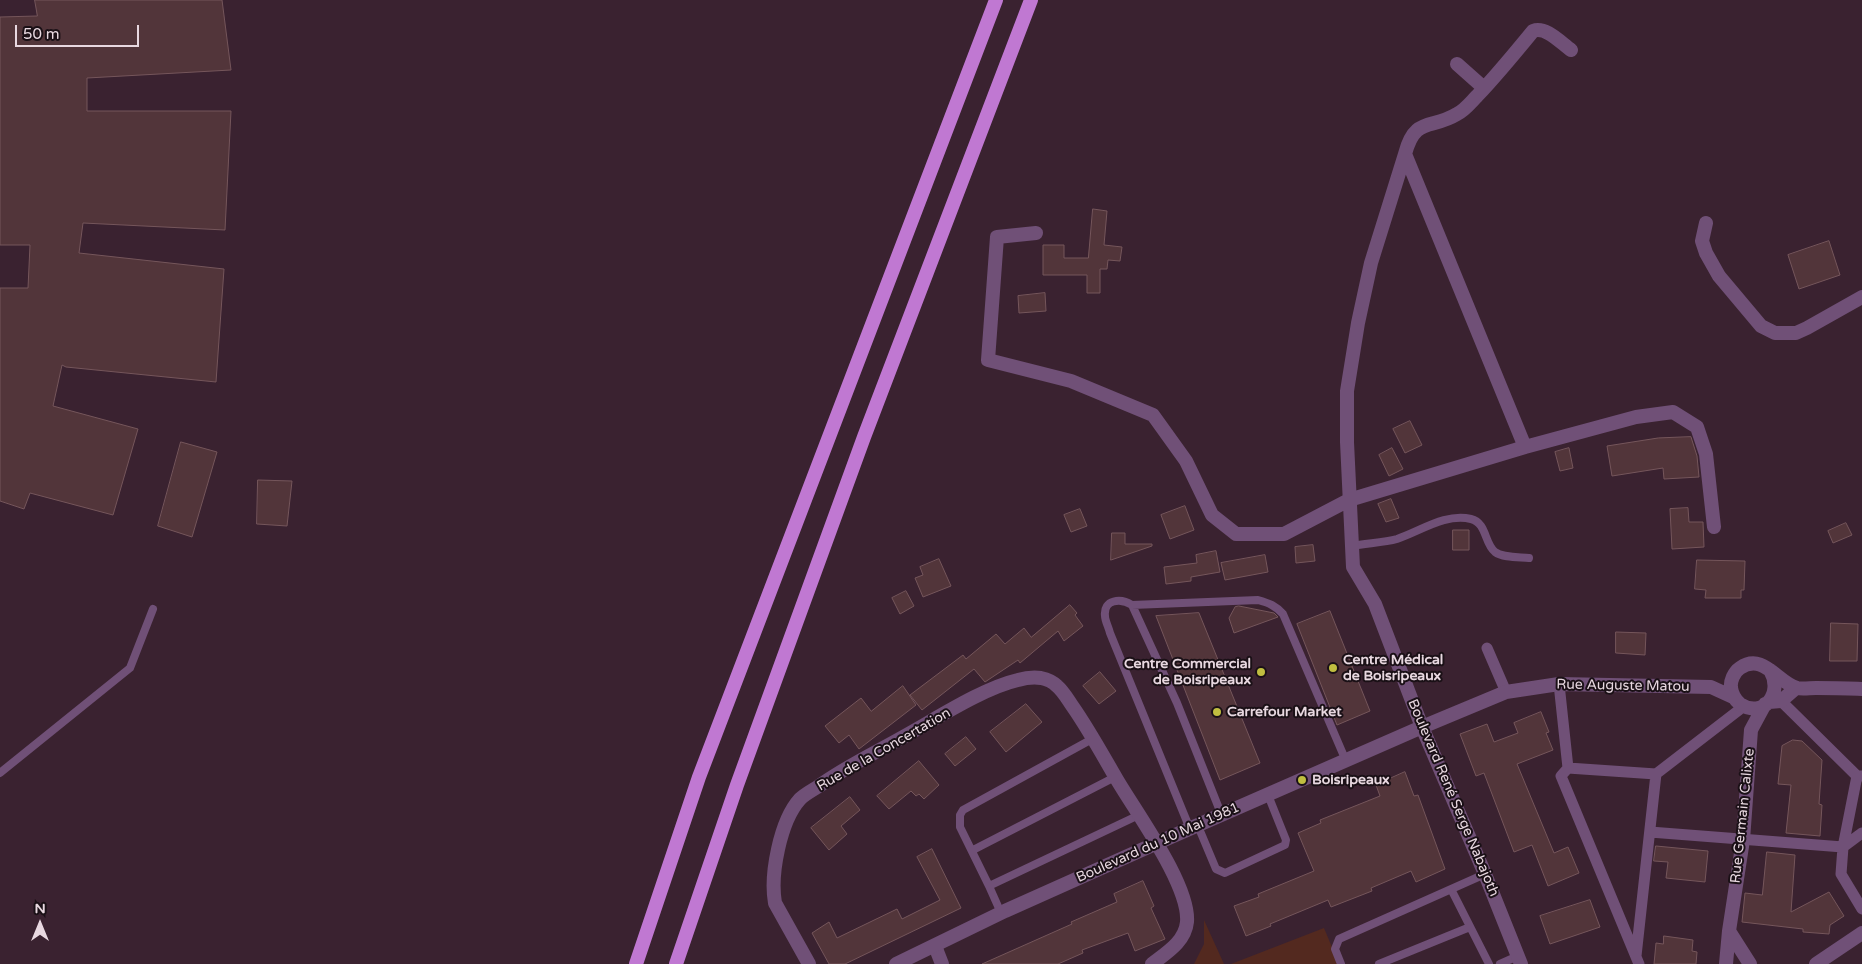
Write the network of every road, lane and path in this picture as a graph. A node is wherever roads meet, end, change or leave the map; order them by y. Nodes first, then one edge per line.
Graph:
1 (996, 0) edge
2 (1031, 0) edge
3 (1571, 50) dead end
4 (1457, 64) dead end
5 (1484, 88) junction
6 (1405, 154) junction
7 (1706, 223) dead end
8 (1036, 233) dead end
9 (1862, 297) edge
10 (1525, 447) junction
11 (1349, 500) junction
12 (1714, 527) dead end
13 (1352, 546) junction
14 (1529, 558) dead end
15 (1132, 605) junction
16 (153, 609) dead end
17 (1486, 648) dead end
18 (1736, 670) junction
19 (1770, 670) junction
20 (1559, 684) junction
21 (1711, 688) junction
22 (1796, 688) junction
23 (1862, 689) edge
24 (1506, 692) junction
25 (1772, 702) junction
26 (1738, 704) junction
27 (1422, 727) junction
28 (1751, 730) junction
29 (1091, 734) junction
30 (1346, 761) junction
31 (1568, 768) junction
32 (0, 773) edge
33 (1656, 774) junction
34 (1859, 776) edge
35 (1115, 778) junction
36 (1268, 794) junction
37 (1139, 815) junction
38 (1222, 816) junction
39 (1194, 827) junction
40 (1650, 832) junction
41 (1862, 833) edge
42 (1743, 840) junction
43 (1157, 843) junction
44 (1843, 847) junction
45 (972, 850) junction
46 (1485, 874) junction
47 (990, 886) junction
48 (1451, 889) junction
49 (1862, 908) edge
50 (1001, 913) junction
51 (1470, 927) junction
52 (1729, 931) junction
53 (1862, 933) edge
54 (935, 946) junction
55 (1519, 960) edge
56 (1638, 960) edge
57 (636, 964) edge
58 (676, 964) edge
59 (809, 964) edge
60 (896, 964) edge
61 (942, 964) edge
62 (1152, 964) edge
63 (1341, 964) edge
64 (1379, 964) edge
65 (1489, 964) edge
66 (1500, 964) edge
67 (1726, 964) edge
68 (1750, 964) edge
69 (1816, 964) edge

1 - 57 highway
2 - 58 highway
3 - 5 street, Boulevard René Serge Nabajoth
4 - 5 street
5 - 6 street, Boulevard René Serge Nabajoth
6 - 10 street
6 - 11 street, Boulevard René Serge Nabajoth
7 - 9 street
8 - 11 street
10 - 11 street
10 - 12 street
11 - 13 street, Boulevard René Serge Nabajoth
13 - 14 lane
13 - 27 street, Boulevard René Serge Nabajoth
15 - 30 lane
15 - 38 lane
15 - 39 lane
16 - 32 lane
17 - 24 street
18 - 19 street
18 - 21 street
18 - 26 street
19 - 22 street
19 - 25 street
20 - 21 street, Rue Auguste Matou
20 - 24 street, Rue Auguste Matou
20 - 31 street
21 - 26 street, Rue Auguste Matou
22 - 23 street
22 - 25 street
24 - 27 street, Rue Auguste Matou
25 - 26 street
25 - 28 street, Rue Germain Calixte
25 - 34 street
26 - 28 street, Rue Germain Calixte
26 - 33 street
27 - 30 street, Boulevard du 10 Mai 1981
27 - 46 street, Boulevard René Serge Nabajoth
28 - 42 street, Rue Germain Calixte
29 - 35 street, Rue de la Concertation
29 - 45 lane
29 - 59 street, Rue de la Concertation
30 - 36 street, Boulevard du 10 Mai 1981
31 - 33 street
31 - 56 street
33 - 40 street
34 - 44 street
35 - 37 street, Rue de la Concertation
35 - 45 lane
36 - 38 street, Boulevard du 10 Mai 1981
36 - 39 lane
37 - 43 street, Rue de la Concertation
37 - 47 lane
38 - 39 street, Boulevard du 10 Mai 1981
39 - 43 street, Boulevard du 10 Mai 1981
40 - 42 street
40 - 56 street
41 - 44 street
42 - 44 street
42 - 52 street, Rue Germain Calixte
43 - 50 street, Boulevard du 10 Mai 1981
43 - 62 street, Rue de la Concertation
44 - 49 street
45 - 47 lane
46 - 48 lane
46 - 55 street, Boulevard René Serge Nabajoth
47 - 50 lane
48 - 51 lane
48 - 63 lane
50 - 54 street, Boulevard du 10 Mai 1981
51 - 64 lane
51 - 65 lane
52 - 67 street, Rue Germain Calixte
52 - 68 street
53 - 69 street
54 - 60 street, Boulevard du 10 Mai 1981
54 - 61 street
55 - 66 lane

